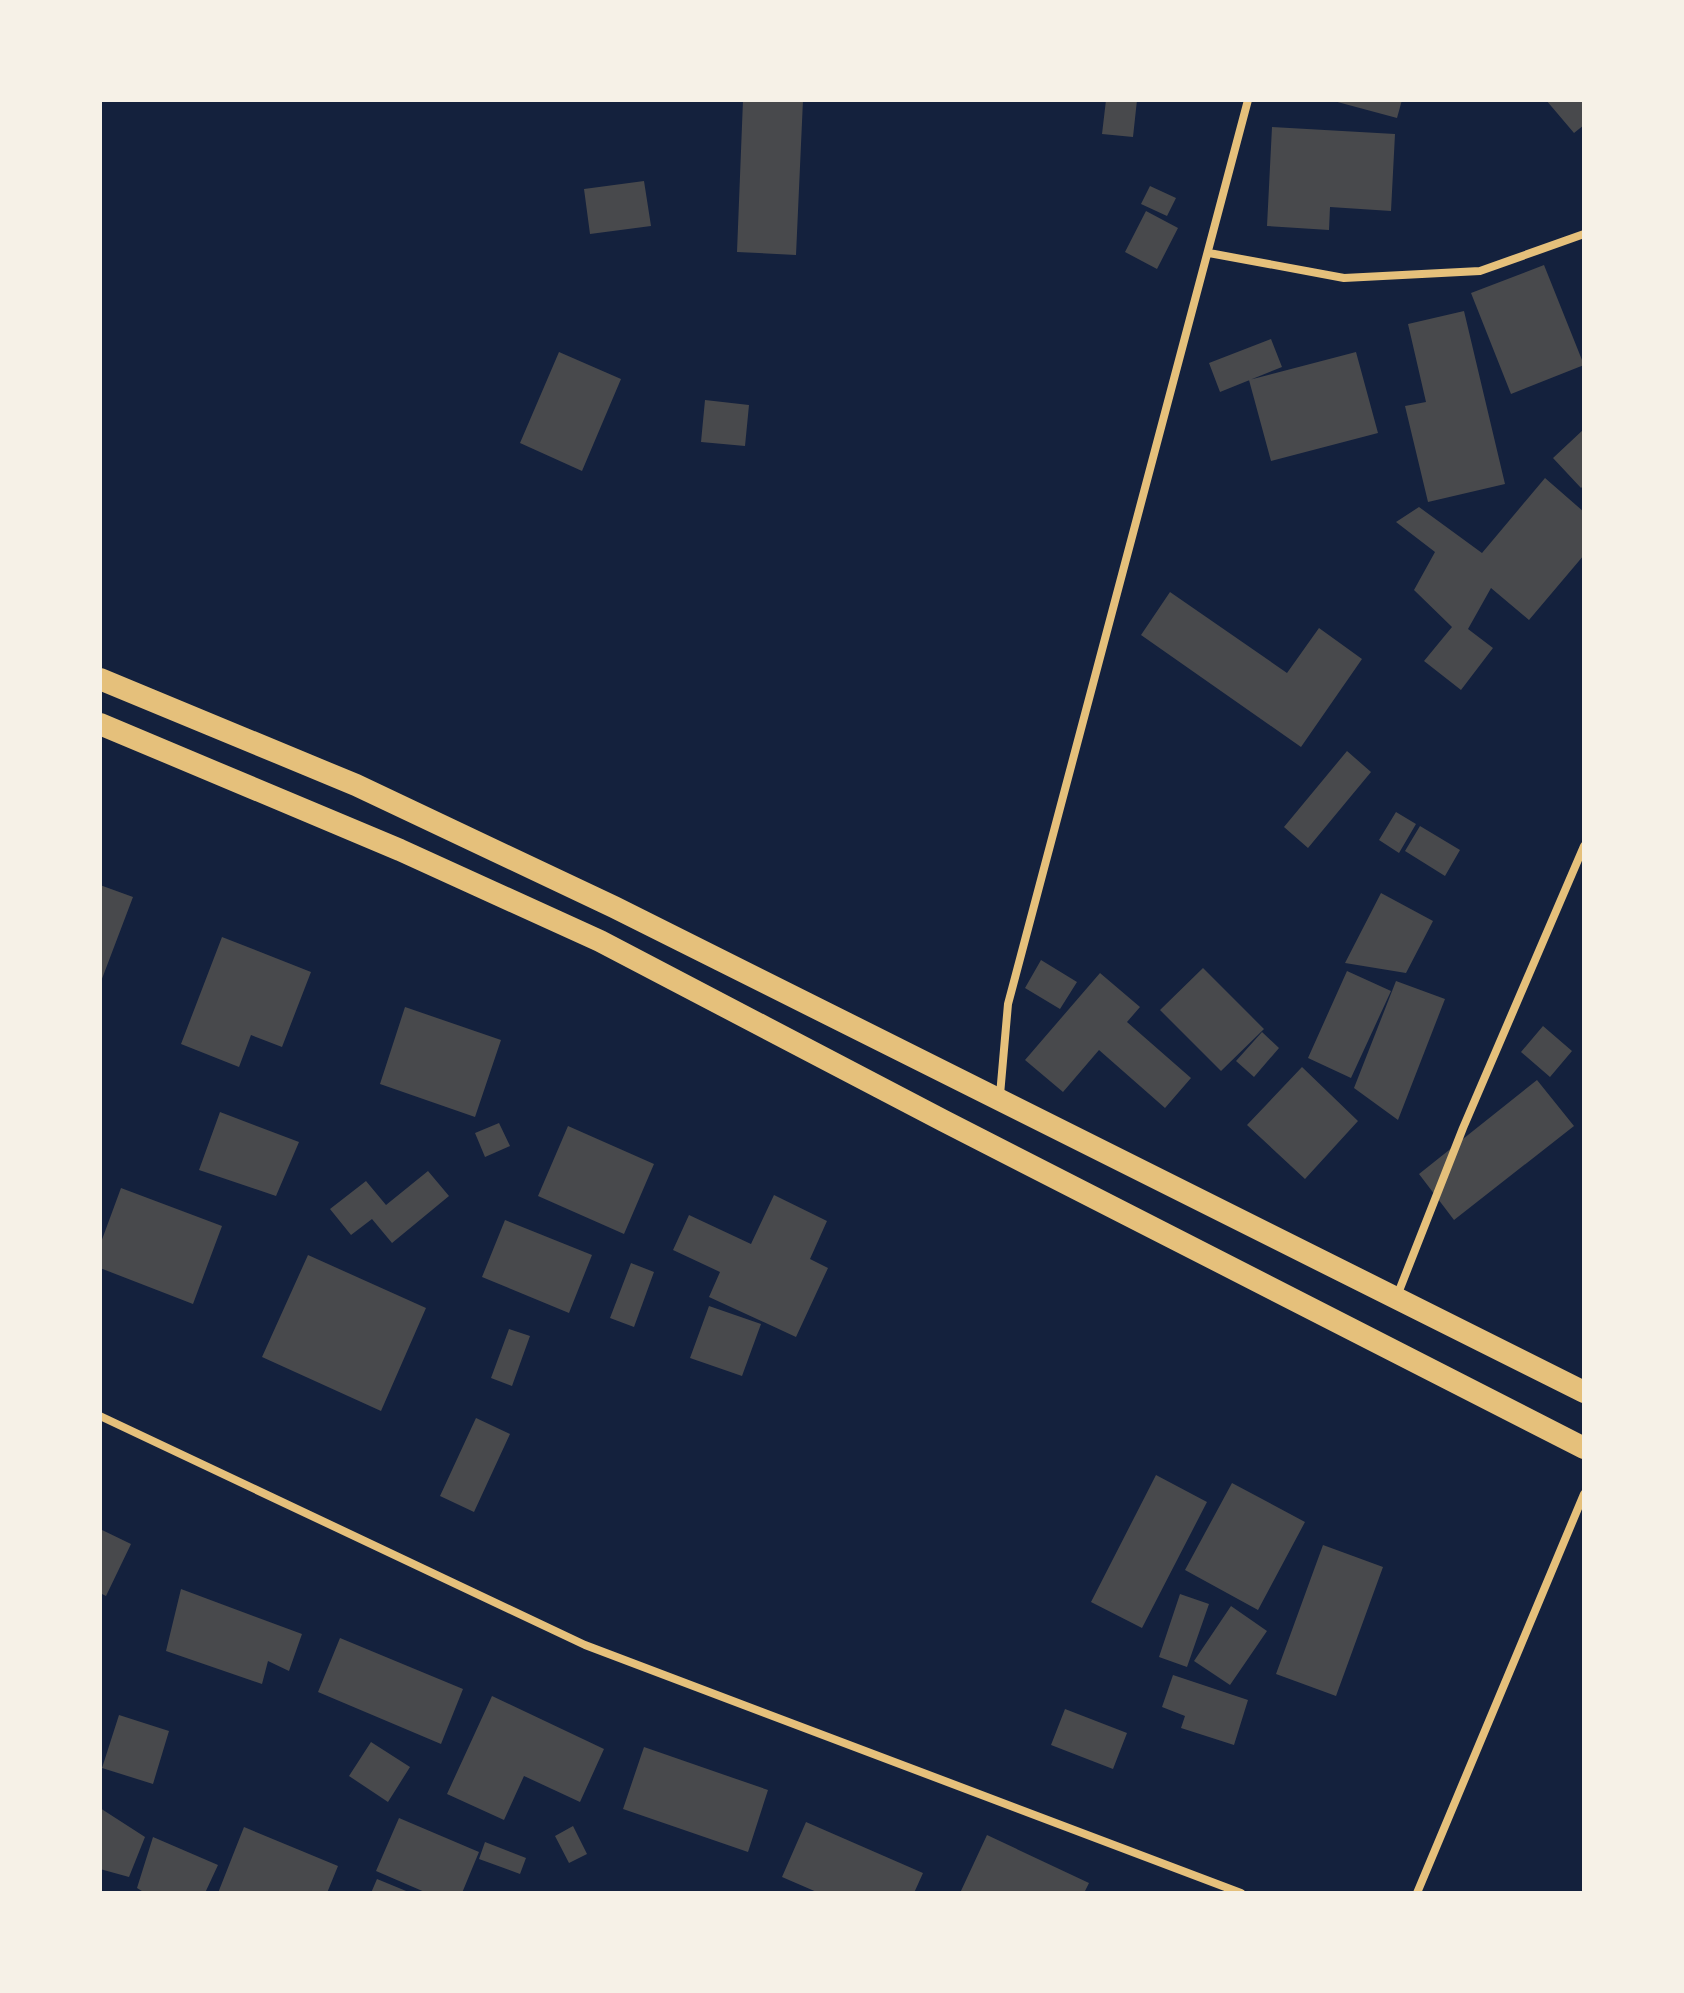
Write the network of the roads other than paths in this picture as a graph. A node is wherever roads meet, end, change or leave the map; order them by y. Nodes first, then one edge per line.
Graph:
1 (1248, 100) edge
2 (1584, 234) edge
3 (1209, 253) junction
4 (100, 679) edge
5 (100, 724) edge
6 (1584, 846) edge
7 (999, 1101) junction
8 (1397, 1297) junction
9 (1584, 1392) edge
10 (100, 1416) edge
11 (1584, 1448) edge
12 (1584, 1494) edge
13 (1241, 1893) edge
14 (1417, 1893) edge

1 - 3 street
2 - 3 street
3 - 7 street
4 - 7 highway
5 - 11 highway
6 - 8 street
7 - 8 highway
8 - 9 highway
10 - 13 street
12 - 14 street

